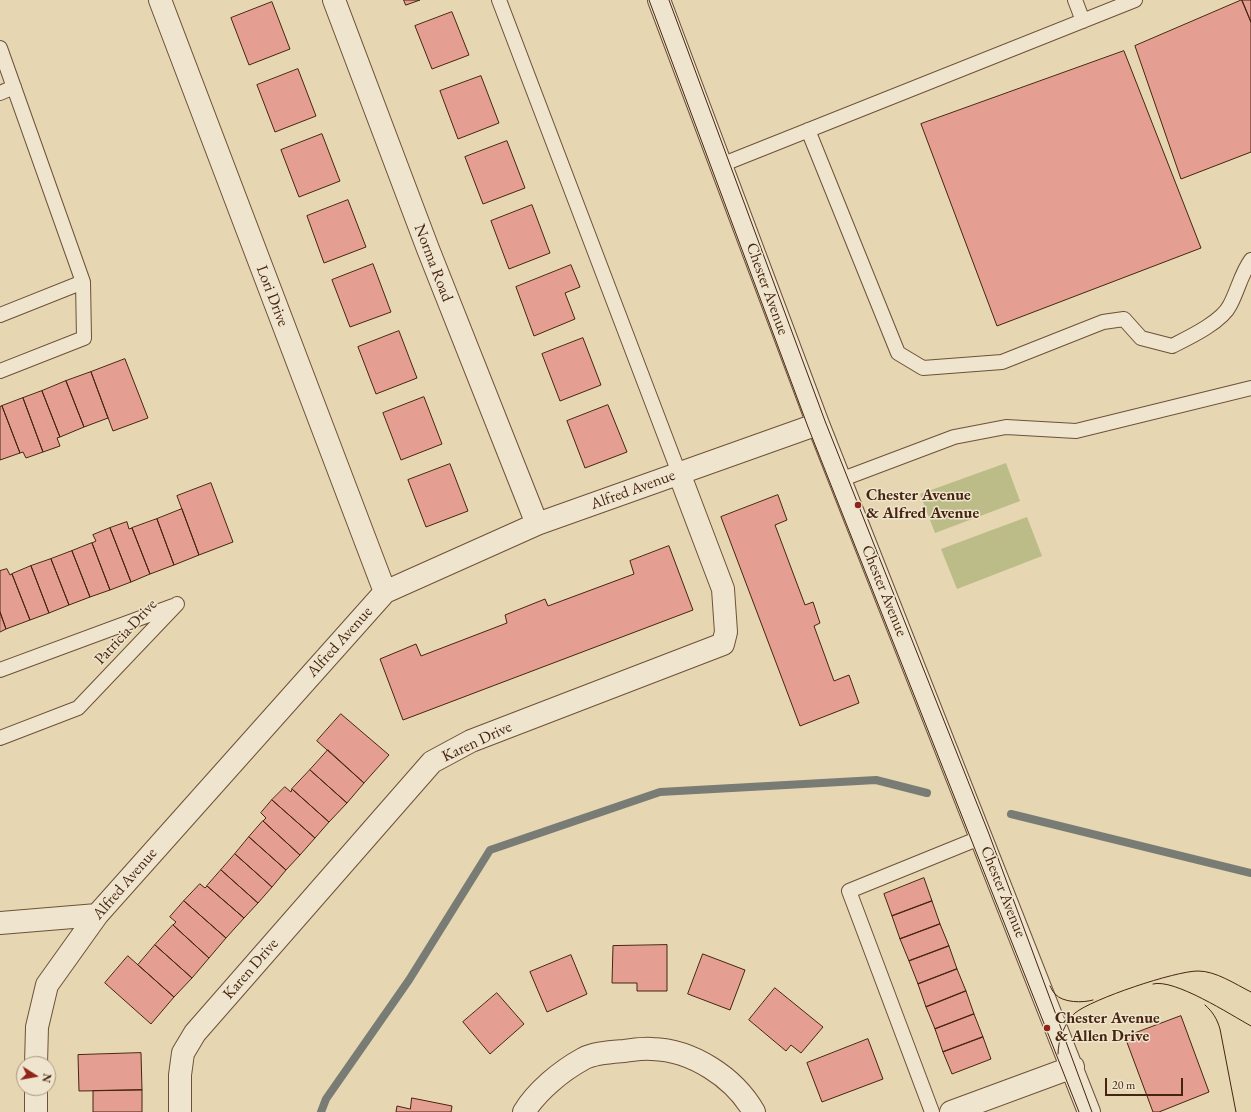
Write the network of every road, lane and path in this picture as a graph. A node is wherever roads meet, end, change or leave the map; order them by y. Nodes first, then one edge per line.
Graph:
1 (160, 0) edge
2 (334, 0) edge
3 (499, 0) edge
4 (659, 0) edge
5 (1075, 0) edge
6 (1135, 0) edge
7 (1083, 21) junction
8 (0, 48) edge
9 (14, 88) junction
10 (0, 93) edge
11 (808, 130) junction
12 (721, 165) junction
13 (1251, 260) edge
14 (83, 282) junction
15 (0, 315) edge
16 (0, 371) edge
17 (1251, 388) edge
18 (818, 424) junction
19 (678, 473) junction
20 (840, 480) junction
21 (537, 524) junction
22 (385, 592) junction
23 (0, 670) edge
24 (0, 738) edge
25 (982, 837) junction
26 (97, 915) junction
27 (0, 923) edge
28 (36, 1056) edge
29 (1073, 1067) junction
30 (36, 1096) edge
31 (36, 1112) edge
32 (180, 1112) edge
33 (524, 1112) edge
34 (754, 1112) edge
35 (932, 1112) edge
36 (951, 1112) edge
37 (1089, 1112) edge

1 - 22 street, Lori Drive
2 - 21 street, Norma Road
3 - 19 lane
4 - 12 street, Chester Avenue
5 - 7 lane
6 - 7 lane
7 - 11 lane
8 - 9 lane
9 - 10 lane
9 - 14 lane
11 - 12 lane
11 - 13 lane
12 - 18 street, Chester Avenue
14 - 15 lane
14 - 16 lane
17 - 20 lane
18 - 19 street, Alfred Avenue
18 - 20 street, Chester Avenue
19 - 21 street, Alfred Avenue
19 - 32 street, Karen Drive
20 - 25 street, Chester Avenue
21 - 22 street, Alfred Avenue
22 - 26 street, Alfred Avenue
23 - 24 lane, Patricia Drive
25 - 29 street, Chester Avenue
25 - 35 lane
26 - 27 street
26 - 28 street, Alfred Avenue
29 - 36 street
29 - 37 street, Chester Avenue
30 - 31 street
33 - 34 street

